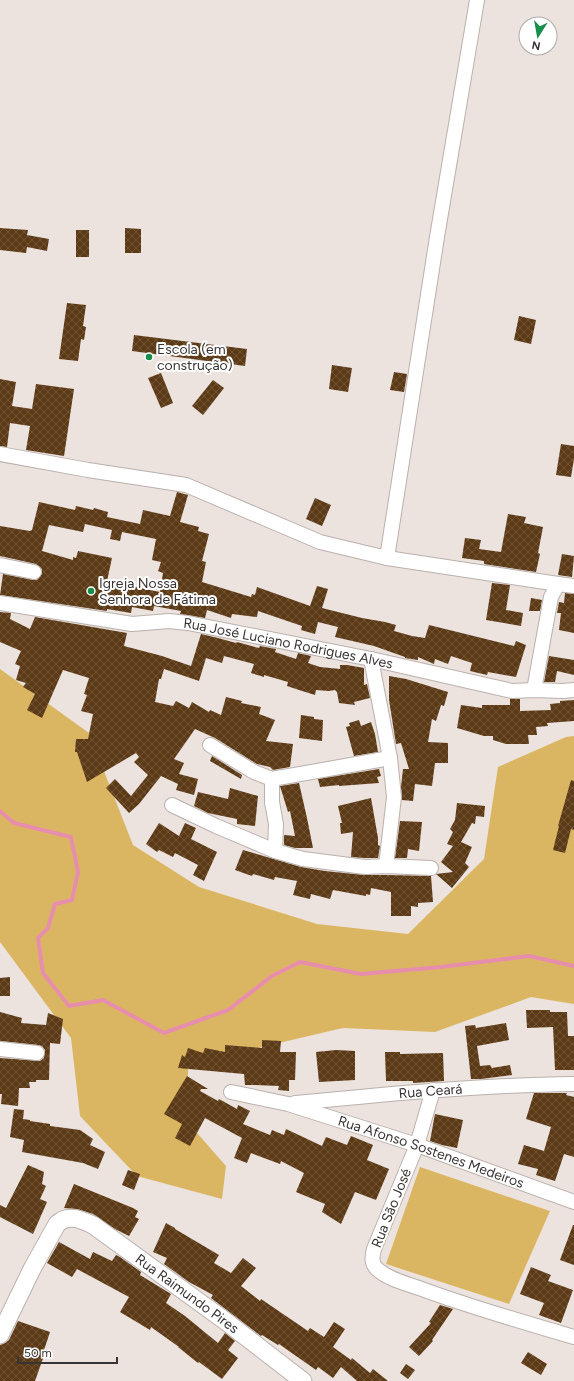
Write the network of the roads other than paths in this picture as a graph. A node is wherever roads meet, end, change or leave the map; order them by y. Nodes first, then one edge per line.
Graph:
1 (478, 0) edge
2 (0, 454) edge
3 (387, 558) junction
4 (0, 565) edge
5 (34, 572) dead end
6 (558, 584) junction
7 (574, 586) edge
8 (0, 603) edge
9 (371, 659) junction
10 (534, 690) junction
11 (574, 690) edge
12 (210, 745) dead end
13 (390, 758) junction
14 (272, 779) junction
15 (172, 805) dead end
16 (275, 851) junction
17 (386, 866) junction
18 (431, 868) dead end
19 (0, 1049) edge
20 (37, 1053) dead end
21 (574, 1084) edge
22 (433, 1090) junction
23 (231, 1092) dead end
24 (288, 1104) junction
25 (417, 1145) junction
26 (574, 1202) edge
27 (0, 1335) edge
28 (574, 1337) edge
29 (303, 1381) edge

1 - 3 street
2 - 3 street
3 - 6 street
4 - 5 street
6 - 7 street
6 - 10 street
8 - 9 street, Rua José Luciano Rodrigues Alves
9 - 10 street, Rua José Luciano Rodrigues Alves
9 - 13 street
10 - 11 street, Rua José Luciano Rodrigues Alves
12 - 14 street
13 - 14 street
13 - 17 street
14 - 16 street
15 - 16 street
16 - 17 street
17 - 18 street
19 - 20 street
21 - 22 street, Rua Ceará
22 - 24 street, Rua Ceará
22 - 25 street, Rua São José
23 - 24 street
24 - 25 street, Rua Afonso Sostenes Medeiros
25 - 26 street, Rua Afonso Sostenes Medeiros
25 - 28 street, Rua São José
27 - 29 street, Rua Raimundo Pires

